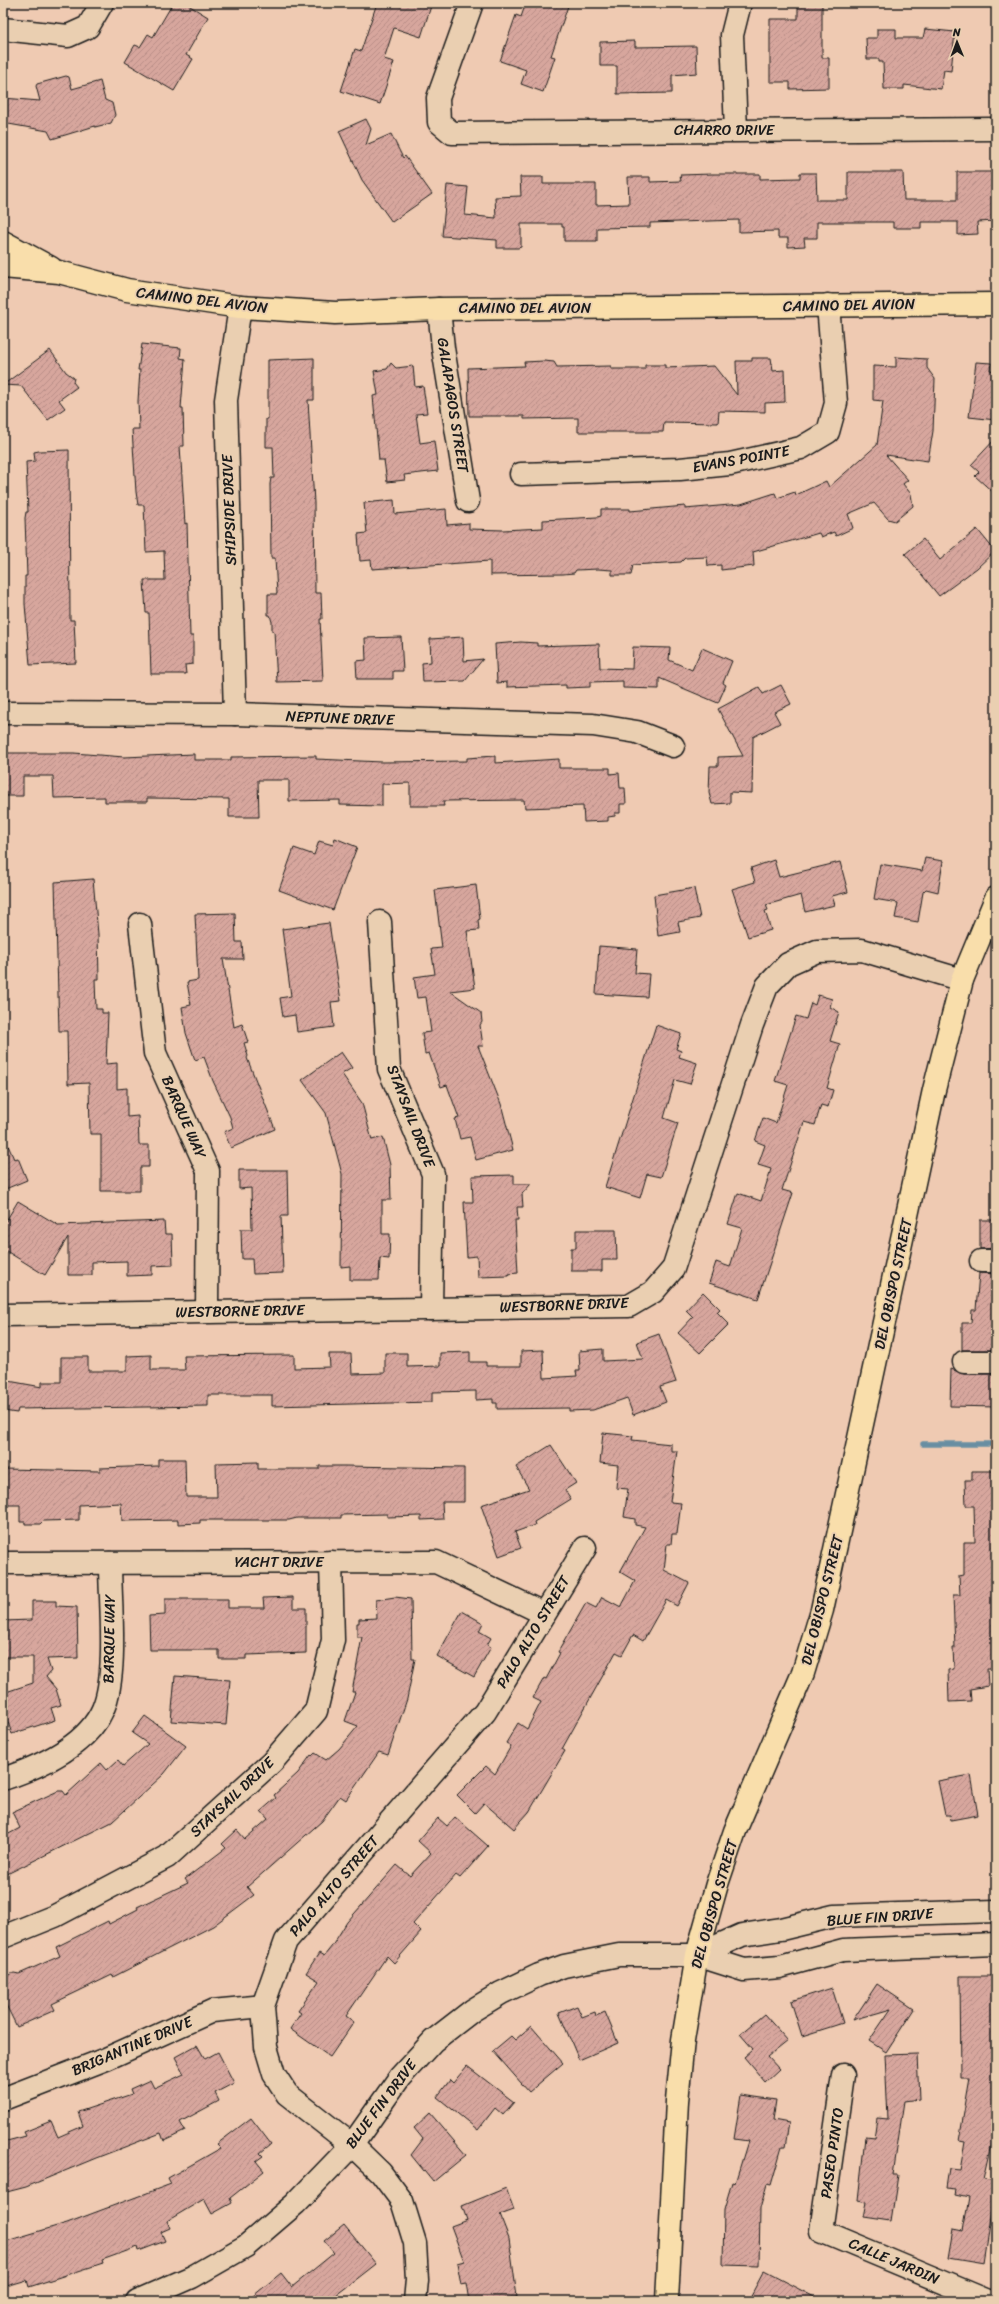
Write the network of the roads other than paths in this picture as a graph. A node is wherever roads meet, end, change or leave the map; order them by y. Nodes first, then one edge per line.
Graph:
1 (102, 3) edge
2 (472, 3) edge
3 (740, 3) edge
4 (3, 28) edge
5 (736, 130) junction
6 (996, 130) edge
7 (3, 242) edge
8 (3, 267) edge
9 (59, 272) junction
10 (996, 304) edge
11 (828, 306) junction
12 (240, 307) junction
13 (439, 309) junction
14 (521, 474) dead end
15 (468, 501) dead end
16 (3, 713) edge
17 (235, 714) junction
18 (673, 746) dead end
19 (996, 898) edge
20 (380, 922) dead end
21 (140, 924) dead end
22 (962, 980) junction
23 (431, 1309) junction
24 (206, 1311) junction
25 (3, 1316) edge
26 (964, 1362) dead end
27 (996, 1362) edge
28 (585, 1548) dead end
29 (332, 1562) junction
30 (110, 1563) junction
31 (3, 1564) edge
32 (544, 1613) junction
33 (3, 1779) edge
34 (996, 1911) edge
35 (3, 1937) edge
36 (996, 1944) edge
37 (697, 1955) junction
38 (263, 2006) junction
39 (843, 2075) dead end
40 (3, 2099) edge
41 (352, 2145) junction
42 (821, 2231) joint
43 (137, 2301) edge
44 (415, 2301) edge
45 (668, 2301) edge
46 (988, 2301) edge

1 - 4 street
2 - 5 street, CHARRO DRIVE
3 - 5 street
5 - 6 street, CHARRO DRIVE
7 - 9 main road, CAMINO DEL AVION
8 - 9 main road, CAMINO DEL AVION
9 - 12 main road, CAMINO DEL AVION
10 - 11 main road, CAMINO DEL AVION
11 - 13 main road, CAMINO DEL AVION
11 - 14 street, EVANS POINTE
12 - 13 main road, CAMINO DEL AVION
12 - 17 street, SHIPSIDE DRIVE
13 - 15 street, GALAPAGOS STREET
16 - 17 street, NEPTUNE DRIVE
17 - 18 street, NEPTUNE DRIVE
19 - 22 main road, DEL OBISPO STREET
20 - 23 street, STAYSAIL DRIVE
21 - 24 street, BARQUE WAY
22 - 23 street, WESTBORNE DRIVE
22 - 37 main road, DEL OBISPO STREET
23 - 24 street, WESTBORNE DRIVE
24 - 25 street, WESTBORNE DRIVE
26 - 27 street
28 - 32 street, PALO ALTO STREET
29 - 30 street, YACHT DRIVE
29 - 32 street, YACHT DRIVE
29 - 35 street, STAYSAIL DRIVE
30 - 31 street, YACHT DRIVE
30 - 33 street, BARQUE WAY
32 - 38 street, PALO ALTO STREET
34 - 37 street, BLUE FIN DRIVE
36 - 37 street, BLUE FIN DRIVE
37 - 41 street, BLUE FIN DRIVE
37 - 45 main road, DEL OBISPO STREET
38 - 40 street, BRIGANTINE DRIVE
38 - 41 street, PALO ALTO STREET
39 - 42 street, PASEO PINTO
41 - 43 street, BLUE FIN DRIVE
41 - 44 street, PALO ALTO STREET
42 - 46 street, CALLE JARDIN

